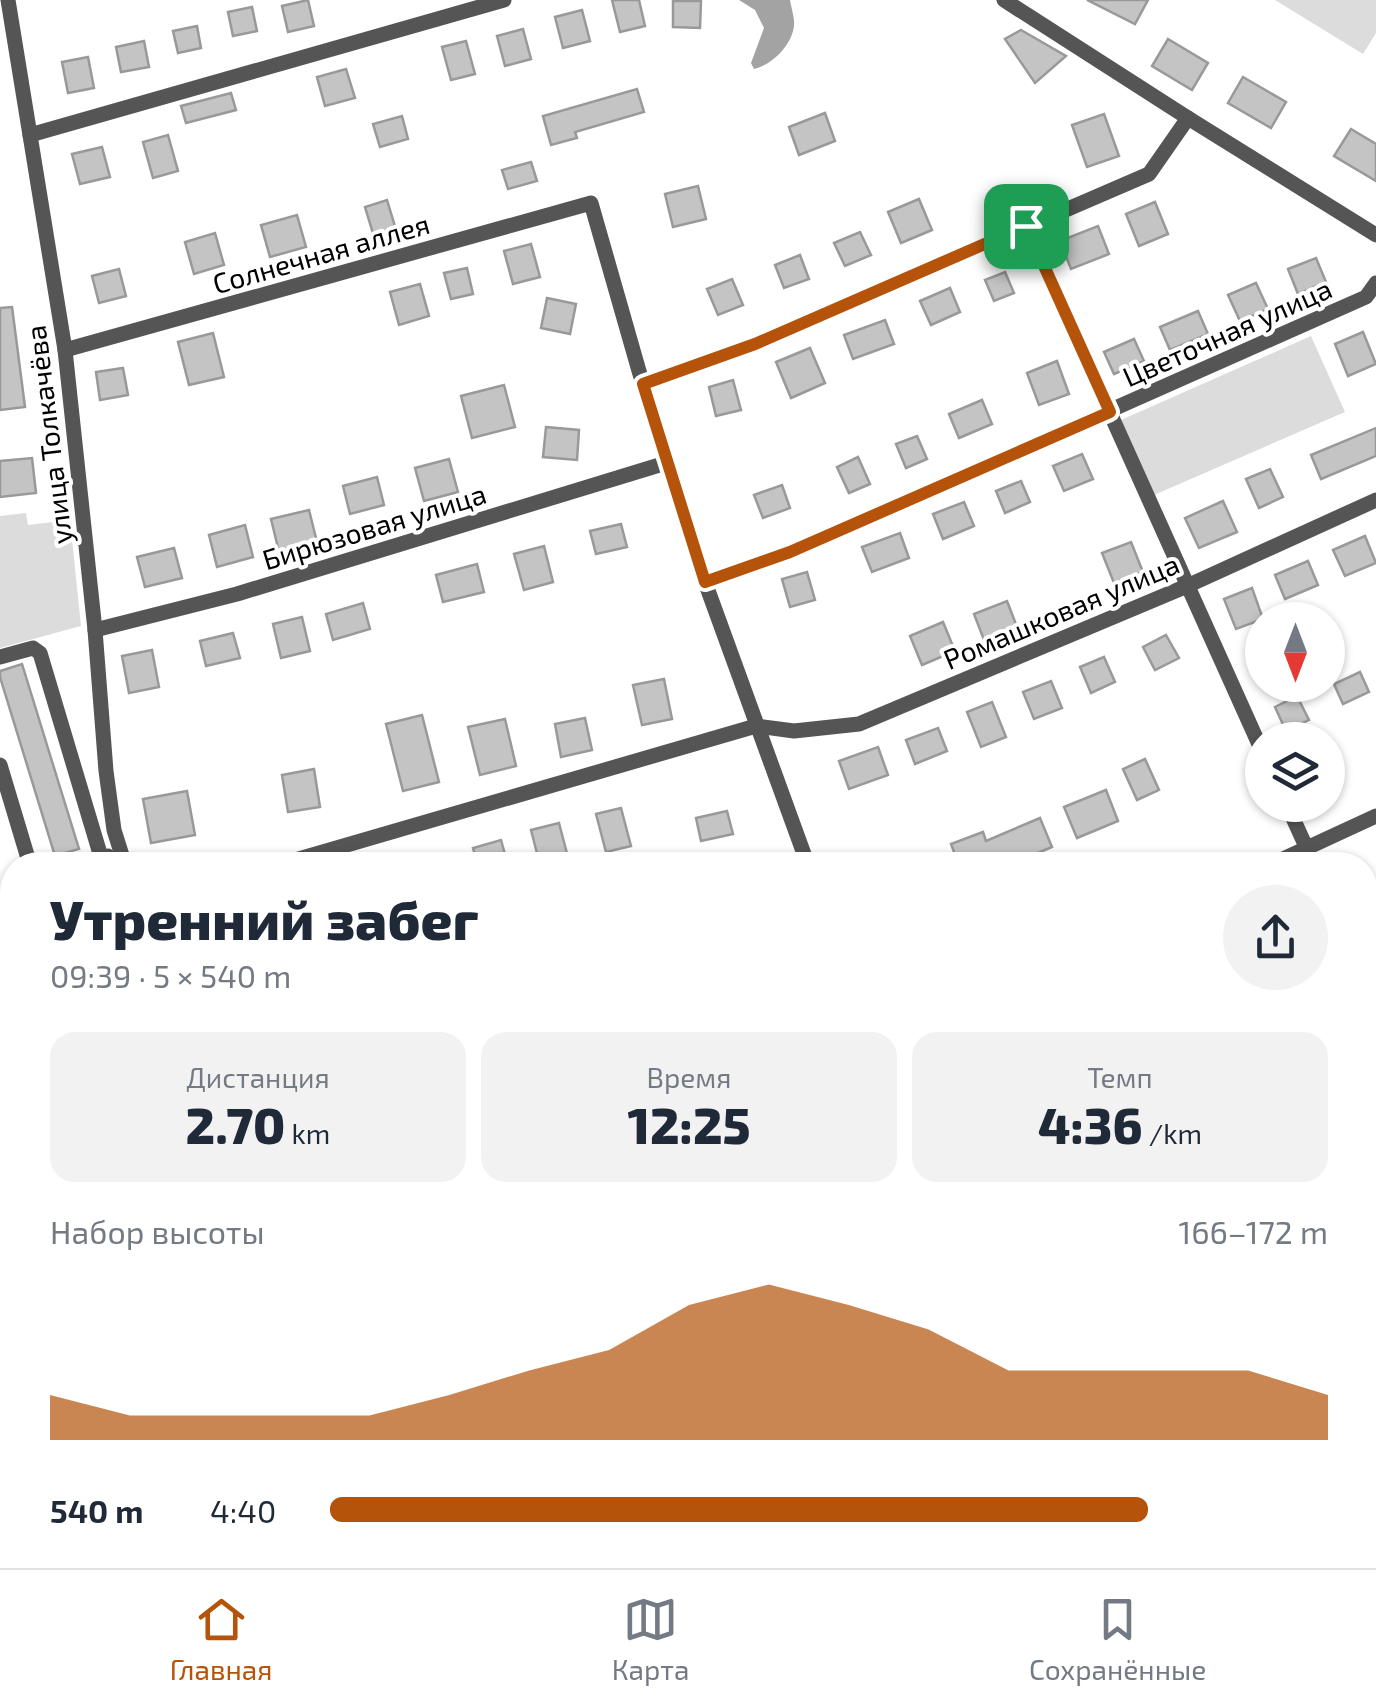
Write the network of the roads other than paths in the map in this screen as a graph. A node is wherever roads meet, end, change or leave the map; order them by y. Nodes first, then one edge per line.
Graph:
1 (8, 0) edge
2 (504, 0) edge
3 (1004, 0) edge
4 (1188, 118) junction
5 (30, 135) junction
6 (1026, 226) junction
7 (1376, 235) edge
8 (1376, 282) edge
9 (65, 350) junction
10 (643, 384) junction
11 (1110, 412) junction
12 (666, 463) junction
13 (1376, 500) edge
14 (705, 582) junction
15 (1187, 586) junction
16 (95, 630) junction
17 (0, 657) edge
18 (1249, 722) edge
19 (756, 726) junction
20 (0, 765) edge
21 (1376, 816) edge
22 (1295, 822) edge
23 (1307, 848) junction
24 (26, 852) edge
25 (99, 852) edge
26 (121, 852) edge
27 (323, 852) edge
28 (803, 852) edge
29 (1299, 852) edge

1 - 5 street, улица Толкачёва
2 - 5 street
3 - 4 street
4 - 6 street
4 - 7 street
5 - 9 street, улица Толкачёва
6 - 10 street
6 - 11 street
8 - 11 street, Цветочная улица
9 - 10 street, Солнечная аллея
9 - 16 street, улица Толкачёва
10 - 12 street
11 - 14 street, Цветочная улица
11 - 15 street
12 - 14 street
12 - 16 street, Бирюзовая улица
13 - 15 street, Ромашковая улица
14 - 19 street
15 - 18 street
15 - 19 street, Ромашковая улица
16 - 26 street, улица Толкачёва
17 - 25 street
19 - 27 street, Ромашковая улица
19 - 28 street
20 - 24 street
21 - 23 street
22 - 23 street
23 - 29 street

